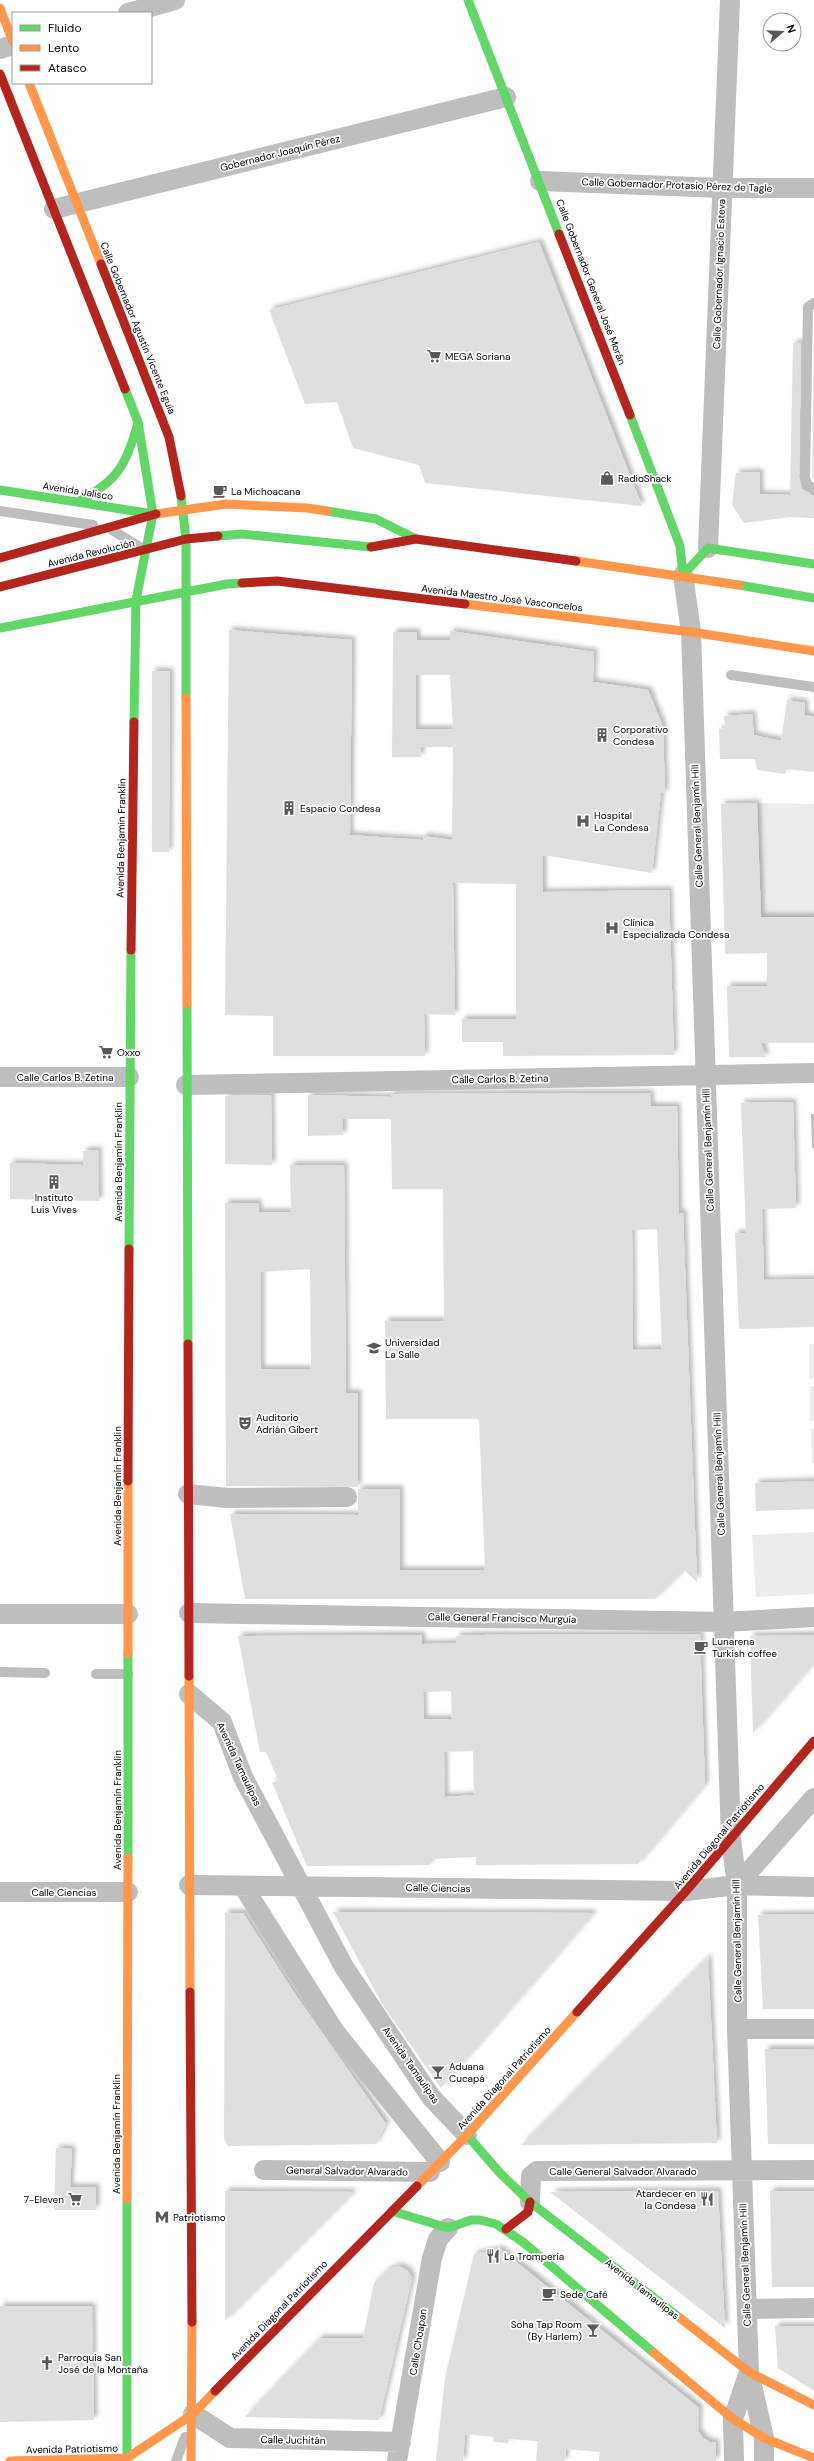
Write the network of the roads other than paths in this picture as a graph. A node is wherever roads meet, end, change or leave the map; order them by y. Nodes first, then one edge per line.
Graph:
1 (175, 0) edge
2 (468, 0) edge
3 (730, 0) edge
4 (0, 8) edge
5 (132, 12) edge
6 (12, 40) edge
7 (12, 43) edge
8 (0, 48) edge
9 (0, 74) edge
10 (29, 84) edge
11 (506, 97) junction
12 (540, 181) junction
13 (722, 188) junction
14 (814, 188) edge
15 (76, 204) junction
16 (54, 209) junction
17 (814, 303) edge
18 (811, 362) edge
19 (138, 422) junction
20 (0, 490) edge
21 (814, 490) edge
22 (78, 502) junction
23 (184, 508) junction
24 (0, 511) edge
25 (153, 514) junction
26 (109, 528) junction
27 (186, 539) junction
28 (416, 539) junction
29 (708, 548) junction
30 (145, 550) junction
31 (0, 558) edge
32 (814, 564) edge
33 (683, 575) junction
34 (0, 587) edge
35 (188, 591) junction
36 (814, 598) edge
37 (136, 600) junction
38 (0, 628) edge
39 (691, 632) junction
40 (814, 651) edge
41 (731, 675) dead end
42 (814, 688) edge
43 (814, 1073) edge
44 (706, 1076) junction
45 (0, 1077) edge
46 (129, 1077) junction
47 (186, 1085) junction
48 (188, 1494) junction
49 (347, 1497) dead end
50 (189, 1613) junction
51 (0, 1614) edge
52 (128, 1614) junction
53 (814, 1618) edge
54 (724, 1622) junction
55 (0, 1672) edge
56 (45, 1673) dead end
57 (96, 1674) dead end
58 (128, 1674) junction
59 (189, 1694) junction
60 (814, 1740) edge
61 (814, 1798) edge
62 (730, 1839) junction
63 (189, 1885) junction
64 (737, 1885) junction
65 (243, 1886) junction
66 (302, 1887) junction
67 (814, 1887) edge
68 (686, 1891) junction
69 (0, 1892) edge
70 (128, 1892) junction
71 (737, 2029) junction
72 (814, 2029) edge
73 (467, 2135) junction
74 (435, 2167) junction
75 (264, 2170) dead end
76 (742, 2170) junction
77 (814, 2170) edge
78 (530, 2202) junction
79 (392, 2211) junction
80 (448, 2228) junction
81 (506, 2229) junction
82 (814, 2308) edge
83 (747, 2309) junction
84 (749, 2372) junction
85 (814, 2405) edge
86 (193, 2414) junction
87 (733, 2419) junction
88 (764, 2438) junction
89 (399, 2452) edge
90 (814, 2458) edge
91 (127, 2460) edge
92 (10, 2461) edge
93 (176, 2461) edge
94 (191, 2461) edge
95 (734, 2461) edge
96 (764, 2461) edge

1 - 5 street
2 - 11 main road, Calle Gobernador General José Morán
3 - 13 street, Calle Gobernador Ignacio Esteva
4 - 6 main road
7 - 8 street
9 - 16 main road
10 - 15 main road, Calle Gobernador Agustín Vicente Eguía
11 - 12 main road, Calle Gobernador General José Morán
11 - 15 street, Gobernador Joaquín Pérez
12 - 13 street, Calle Gobernador Protasio Pérez de Tagle
12 - 33 main road, Calle Gobernador General José Morán
13 - 14 street, Calle Gobernador Protasio Pérez de Tagle
13 - 29 street, Calle Gobernador Ignacio Esteva
15 - 16 street, Gobernador Joaquín Pérez
15 - 23 main road, Calle Gobernador Agustín Vicente Eguía
16 - 19 main road
17 - 18 lane
18 - 21 lane
19 - 22 main road
19 - 25 main road
20 - 22 main road, Avenida Jalisco
22 - 25 main road, Avenida Jalisco
23 - 25 main road, Avenida Revolución
23 - 27 main road, Calle Gobernador Agustín Vicente Eguía
23 - 28 main road
24 - 26 lane
25 - 26 main road, Avenida Revolución
25 - 30 main road, Avenida Benjamín Franklin
26 - 30 lane
26 - 31 main road, Avenida Revolución
27 - 28 main road
27 - 30 main road, Avenida Revolución
27 - 35 main road, Calle Gobernador Agustín Vicente Eguía
28 - 33 main road
29 - 32 main road
29 - 33 main road
30 - 34 main road, Avenida Revolución
30 - 37 main road, Avenida Benjamín Franklin
33 - 36 main road
33 - 39 street, Calle General Benjamín Hill
35 - 37 main road
35 - 39 main road, Avenida Maestro José Vasconcelos
35 - 47 main road
37 - 38 main road
37 - 46 main road, Avenida Benjamín Franklin
39 - 40 main road, Avenida Maestro José Vasconcelos
39 - 44 street, Calle General Benjamín Hill
41 - 42 lane
43 - 44 street, Calle Carlos B. Zetina
44 - 47 street, Calle Carlos B. Zetina
44 - 54 street, Calle General Benjamín Hill
45 - 46 street, Calle Carlos B. Zetina
46 - 52 main road, Avenida Benjamín Franklin
47 - 48 main road
48 - 49 street
48 - 50 main road
50 - 54 street, Calle General Francisco Murguía
50 - 59 main road
51 - 52 street
52 - 58 main road, Avenida Benjamín Franklin
53 - 54 street, Calle General Francisco Murguía
54 - 62 street, Calle General Benjamín Hill
55 - 56 lane
57 - 58 lane
58 - 70 main road, Avenida Benjamín Franklin
59 - 63 main road
59 - 66 street, Avenida Tamaulipas
60 - 62 main road, Avenida Diagonal Patriotismo
61 - 64 street
62 - 64 street, Calle General Benjamín Hill
62 - 68 main road, Avenida Diagonal Patriotismo
63 - 65 street, Calle Ciencias
63 - 86 main road
64 - 67 street, Calle Ciencias
64 - 68 street, Calle Ciencias
64 - 71 street, Calle General Benjamín Hill
65 - 66 street, Calle Ciencias
65 - 74 street
66 - 68 street, Calle Ciencias
66 - 73 street, Avenida Tamaulipas
68 - 73 main road, Avenida Diagonal Patriotismo
69 - 70 street, Calle Ciencias
70 - 91 main road, Avenida Benjamín Franklin
71 - 72 street
71 - 76 street, Calle General Benjamín Hill
73 - 74 main road, Avenida Diagonal Patriotismo
73 - 78 main road, Avenida Tamaulipas
74 - 75 street, General Salvador Alvarado
74 - 79 main road, Avenida Diagonal Patriotismo
76 - 77 street, Calle General Salvador Alvarado
76 - 78 street, Calle General Salvador Alvarado
76 - 83 street, Calle General Benjamín Hill
78 - 81 main road
78 - 84 main road, Avenida Tamaulipas
79 - 80 main road
79 - 86 main road, Avenida Diagonal Patriotismo
80 - 81 main road
80 - 89 street, Calle Choapan
81 - 87 main road
82 - 83 street
83 - 84 street, Calle General Benjamín Hill
84 - 85 main road, Avenida Tamaulipas
84 - 87 street, Calle General Benjamín Hill
84 - 88 street, Calle General Benjamín Hill
86 - 89 street, Calle Juchitán
86 - 91 main road, Avenida Patriotismo
86 - 93 lane
86 - 94 main road
87 - 88 main road
87 - 95 street, Calle General Benjamín Hill
88 - 90 main road
88 - 96 street, Calle General Benjamín Hill
91 - 92 main road, Avenida Patriotismo

